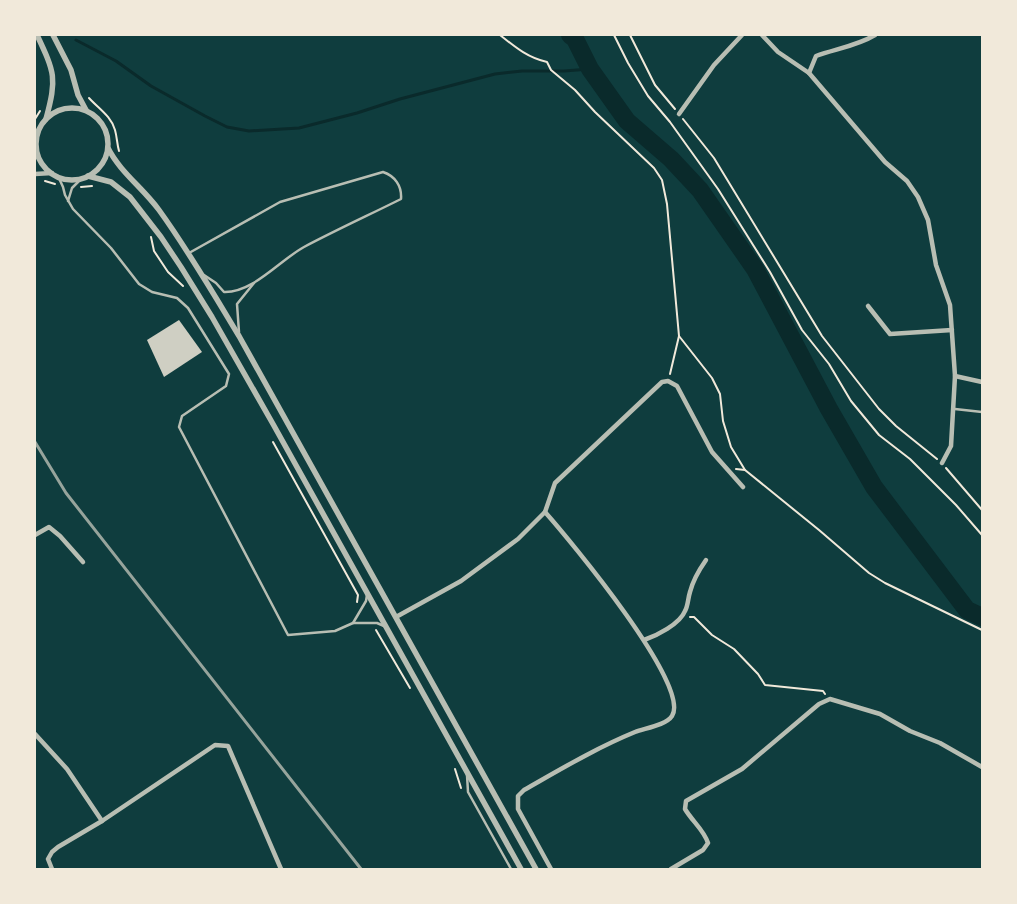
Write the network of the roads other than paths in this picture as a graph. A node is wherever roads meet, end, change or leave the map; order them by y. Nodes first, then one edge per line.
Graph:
1 (37, 35) edge
2 (52, 35) edge
3 (742, 35) edge
4 (762, 35) edge
5 (875, 35) edge
6 (809, 73) junction
7 (86, 110) junction
8 (679, 114) road end
9 (46, 120) junction
10 (36, 138) edge
11 (108, 148) junction
12 (35, 174) edge
13 (55, 175) junction
14 (85, 177) junction
15 (68, 202) junction
16 (188, 254) junction
17 (201, 273) junction
18 (255, 282) junction
19 (868, 306) dead end
20 (952, 330) junction
21 (239, 336) junction
22 (955, 376) junction
23 (982, 382) edge
24 (954, 409) junction
25 (982, 412) edge
26 (942, 463) road end
27 (743, 487) dead end
28 (545, 512) junction
29 (35, 535) edge
30 (706, 560) dead end
31 (83, 562) dead end
32 (367, 593) junction
33 (396, 617) junction
34 (353, 623) junction
35 (386, 626) junction
36 (644, 640) junction
37 (35, 734) edge
38 (982, 767) edge
39 (467, 771) junction
40 (102, 820) junction
41 (52, 869) edge
42 (281, 869) edge
43 (511, 869) edge
44 (521, 869) edge
45 (536, 869) edge
46 (551, 869) edge
47 (671, 869) edge

1 - 9 street
2 - 7 street
3 - 8 street
4 - 6 street
5 - 6 street
6 - 20 street
7 - 9 street
7 - 11 street
9 - 10 street
10 - 13 street
11 - 14 street
11 - 16 street
12 - 13 street
13 - 14 street
13 - 15 lane
14 - 15 lane
14 - 32 street
15 - 34 lane
16 - 17 street
16 - 18 lane
17 - 18 lane
17 - 21 street
18 - 21 lane
19 - 20 street
20 - 22 street
21 - 33 street
22 - 23 street
22 - 24 street
24 - 25 lane
24 - 26 street
27 - 28 street
28 - 33 street
28 - 36 street
29 - 31 street
30 - 36 street
32 - 34 lane
32 - 35 street
33 - 45 street
34 - 35 lane
35 - 39 street
36 - 46 street
37 - 40 street
38 - 47 street
39 - 43 lane
39 - 44 street
40 - 41 street
40 - 42 street

